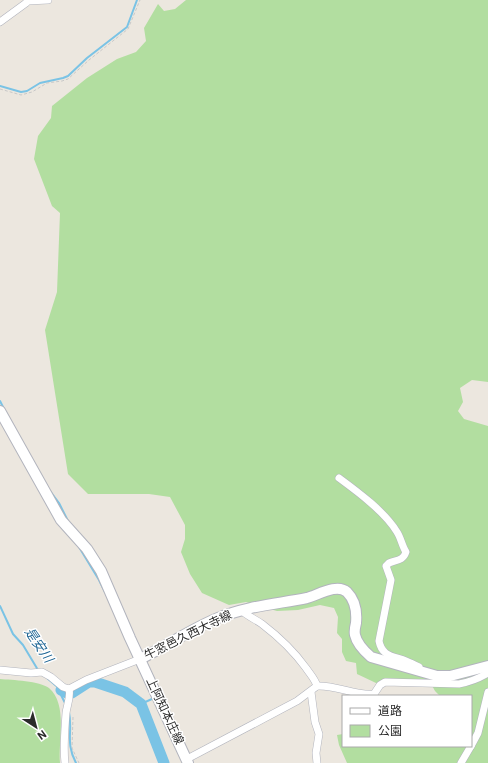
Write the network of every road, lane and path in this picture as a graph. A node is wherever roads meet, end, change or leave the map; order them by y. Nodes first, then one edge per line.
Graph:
1 (28, 0) edge
2 (48, 0) edge
3 (140, 0) edge
4 (0, 22) edge
5 (0, 89) edge
6 (0, 411) edge
7 (339, 478) dead end
8 (241, 610) junction
9 (140, 659) junction
10 (488, 666) edge
11 (0, 670) edge
12 (422, 673) junction
13 (488, 673) edge
14 (318, 686) junction
15 (311, 692) junction
16 (488, 692) edge
17 (68, 700) junction
18 (472, 744) edge
19 (470, 747) edge
20 (188, 761) edge
21 (65, 763) edge
22 (79, 763) edge
23 (317, 763) edge
24 (461, 763) edge

1 - 2 street
1 - 4 street
3 - 5 path
6 - 9 main road, 牛窓邑久西大寺線
7 - 12 street
8 - 9 main road, 牛窓邑久西大寺線
8 - 12 main road, 牛窓邑久西大寺線
8 - 14 street
9 - 17 street
9 - 20 main road, 上阿知本庄線
10 - 12 main road, 牛窓邑久西大寺線
11 - 17 street
13 - 14 street
14 - 15 street
15 - 20 street
15 - 23 street
16 - 18 street
17 - 21 street
17 - 22 path
19 - 24 street

